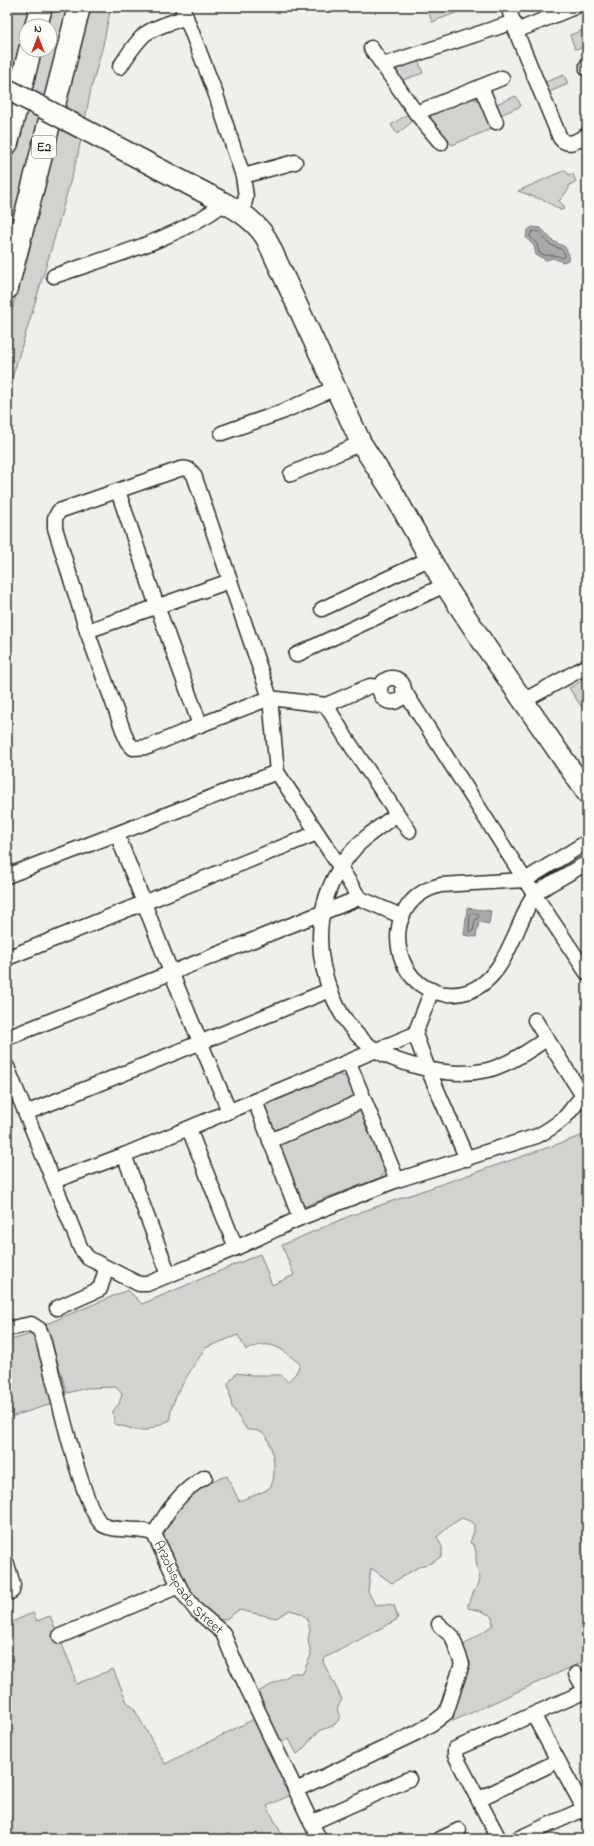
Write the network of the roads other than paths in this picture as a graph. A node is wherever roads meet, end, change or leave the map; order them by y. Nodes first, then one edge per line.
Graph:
1 (41, 7) edge
2 (79, 7) edge
3 (508, 7) edge
4 (568, 8) edge
5 (184, 12) edge
6 (38, 18) edge
7 (515, 26) junction
8 (371, 48) dead end
9 (28, 58) edge
10 (382, 64) junction
11 (587, 65) edge
12 (120, 67) dead end
13 (587, 69) edge
14 (502, 78) dead end
15 (481, 87) junction
16 (7, 89) edge
17 (416, 113) junction
18 (496, 122) dead end
19 (587, 135) edge
20 (7, 143) edge
21 (441, 143) dead end
22 (295, 162) dead end
23 (243, 176) junction
24 (225, 203) junction
25 (54, 276) dead end
26 (7, 288) edge
27 (335, 388) junction
28 (222, 432) dead end
29 (361, 442) junction
30 (291, 474) dead end
31 (118, 491) junction
32 (430, 560) junction
33 (230, 581) junction
34 (445, 585) junction
35 (157, 606) junction
36 (322, 608) dead end
37 (87, 631) junction
38 (296, 655) dead end
39 (587, 666) edge
40 (270, 698) junction
41 (523, 701) junction
42 (326, 705) junction
43 (200, 725) junction
44 (277, 772) junction
45 (587, 793) edge
46 (397, 814) junction
47 (409, 831) dead end
48 (317, 832) junction
49 (117, 834) junction
50 (587, 842) edge
51 (559, 859) junction
52 (587, 863) edge
53 (340, 867) junction
54 (569, 874) junction
55 (7, 876) edge
56 (525, 880) junction
57 (534, 894) junction
58 (359, 898) junction
59 (144, 903) junction
60 (322, 911) junction
61 (401, 916) junction
62 (7, 958) edge
63 (171, 972) junction
64 (587, 973) edge
65 (330, 990) junction
66 (432, 990) junction
67 (535, 1020) dead end
68 (414, 1034) junction
69 (7, 1038) edge
70 (546, 1039) junction
71 (200, 1042) junction
72 (374, 1050) junction
73 (349, 1063) junction
74 (7, 1067) edge
75 (428, 1069) junction
76 (585, 1095) edge
77 (364, 1100) junction
78 (254, 1102) junction
79 (229, 1111) junction
80 (26, 1113) junction
81 (189, 1129) junction
82 (270, 1141) junction
83 (124, 1155) junction
84 (467, 1159) junction
85 (398, 1180) junction
86 (54, 1181) junction
87 (300, 1218) junction
88 (236, 1248) junction
89 (106, 1269) junction
90 (168, 1275) junction
91 (57, 1308) dead end
92 (7, 1329) edge
93 (205, 1477) dead end
94 (154, 1534) junction
95 (7, 1564) edge
96 (179, 1586) junction
97 (7, 1594) edge
98 (439, 1624) dead end
99 (60, 1636) dead end
100 (576, 1674) dead end
101 (586, 1692) edge
102 (534, 1716) junction
103 (558, 1761) junction
104 (409, 1779) dead end
105 (296, 1790) junction
106 (480, 1799) junction
107 (586, 1811) edge
108 (312, 1823) junction
109 (459, 1830) dead end
110 (319, 1839) edge
111 (440, 1839) edge
112 (499, 1839) edge
113 (517, 1839) edge

1 - 6 highway
2 - 26 highway, E2
3 - 7 street
4 - 7 street
5 - 12 street
5 - 23 street
7 - 10 street
7 - 19 street
8 - 10 street
9 - 20 highway
10 - 17 street
11 - 13 street
14 - 15 street
15 - 17 street
15 - 18 street
16 - 24 street, bridge
17 - 21 street
22 - 23 street
23 - 24 street
24 - 25 street
24 - 27 street
27 - 28 street
27 - 29 street
29 - 30 street
29 - 32 street
31 - 33 street
31 - 35 street
31 - 37 street
32 - 34 street
32 - 36 street
33 - 35 street
33 - 40 street
34 - 38 street
34 - 41 street
35 - 37 street
35 - 43 street
37 - 43 street
39 - 41 street
40 - 42 street
40 - 43 street
40 - 44 street
41 - 45 street
42 - 46 street
42 - 56 street
44 - 48 street
44 - 49 street
46 - 47 street
46 - 53 street
48 - 53 street
48 - 59 street
49 - 55 street
49 - 59 street
50 - 51 street
51 - 54 street
51 - 56 street
52 - 54 street
53 - 58 street
53 - 60 street
54 - 57 street
56 - 57 street
56 - 61 street
57 - 64 street
57 - 66 street
58 - 60 street
58 - 61 street
59 - 62 street
59 - 63 street
60 - 63 street
60 - 65 street
61 - 66 street
63 - 69 street
63 - 71 street
65 - 71 street
65 - 72 street
66 - 68 street
67 - 70 street
68 - 72 street
68 - 75 street
70 - 75 street
70 - 76 street
71 - 79 street
71 - 80 street
72 - 73 street
72 - 75 street
73 - 77 street
73 - 78 street
74 - 80 street
75 - 84 street
76 - 84 street
77 - 82 street
77 - 85 street
78 - 79 street
78 - 82 street
79 - 81 street
80 - 86 street
81 - 83 street
81 - 88 street
82 - 87 street
83 - 86 street
83 - 90 street
84 - 85 street
85 - 87 street
86 - 89 street
87 - 88 street
88 - 90 street
89 - 90 street
89 - 91 street
92 - 94 street, Arzobispado Street
93 - 94 street
94 - 96 street, Arzobispado Street
95 - 97 street
96 - 99 street
96 - 105 street, Arzobispado Street
98 - 105 street
100 - 101 street
101 - 102 street
102 - 103 street
102 - 106 street
103 - 106 street
103 - 107 street
104 - 108 street
105 - 108 street, Arzobispado Street
106 - 112 street
107 - 113 street
108 - 110 street, Arzobispado Street
109 - 111 street

